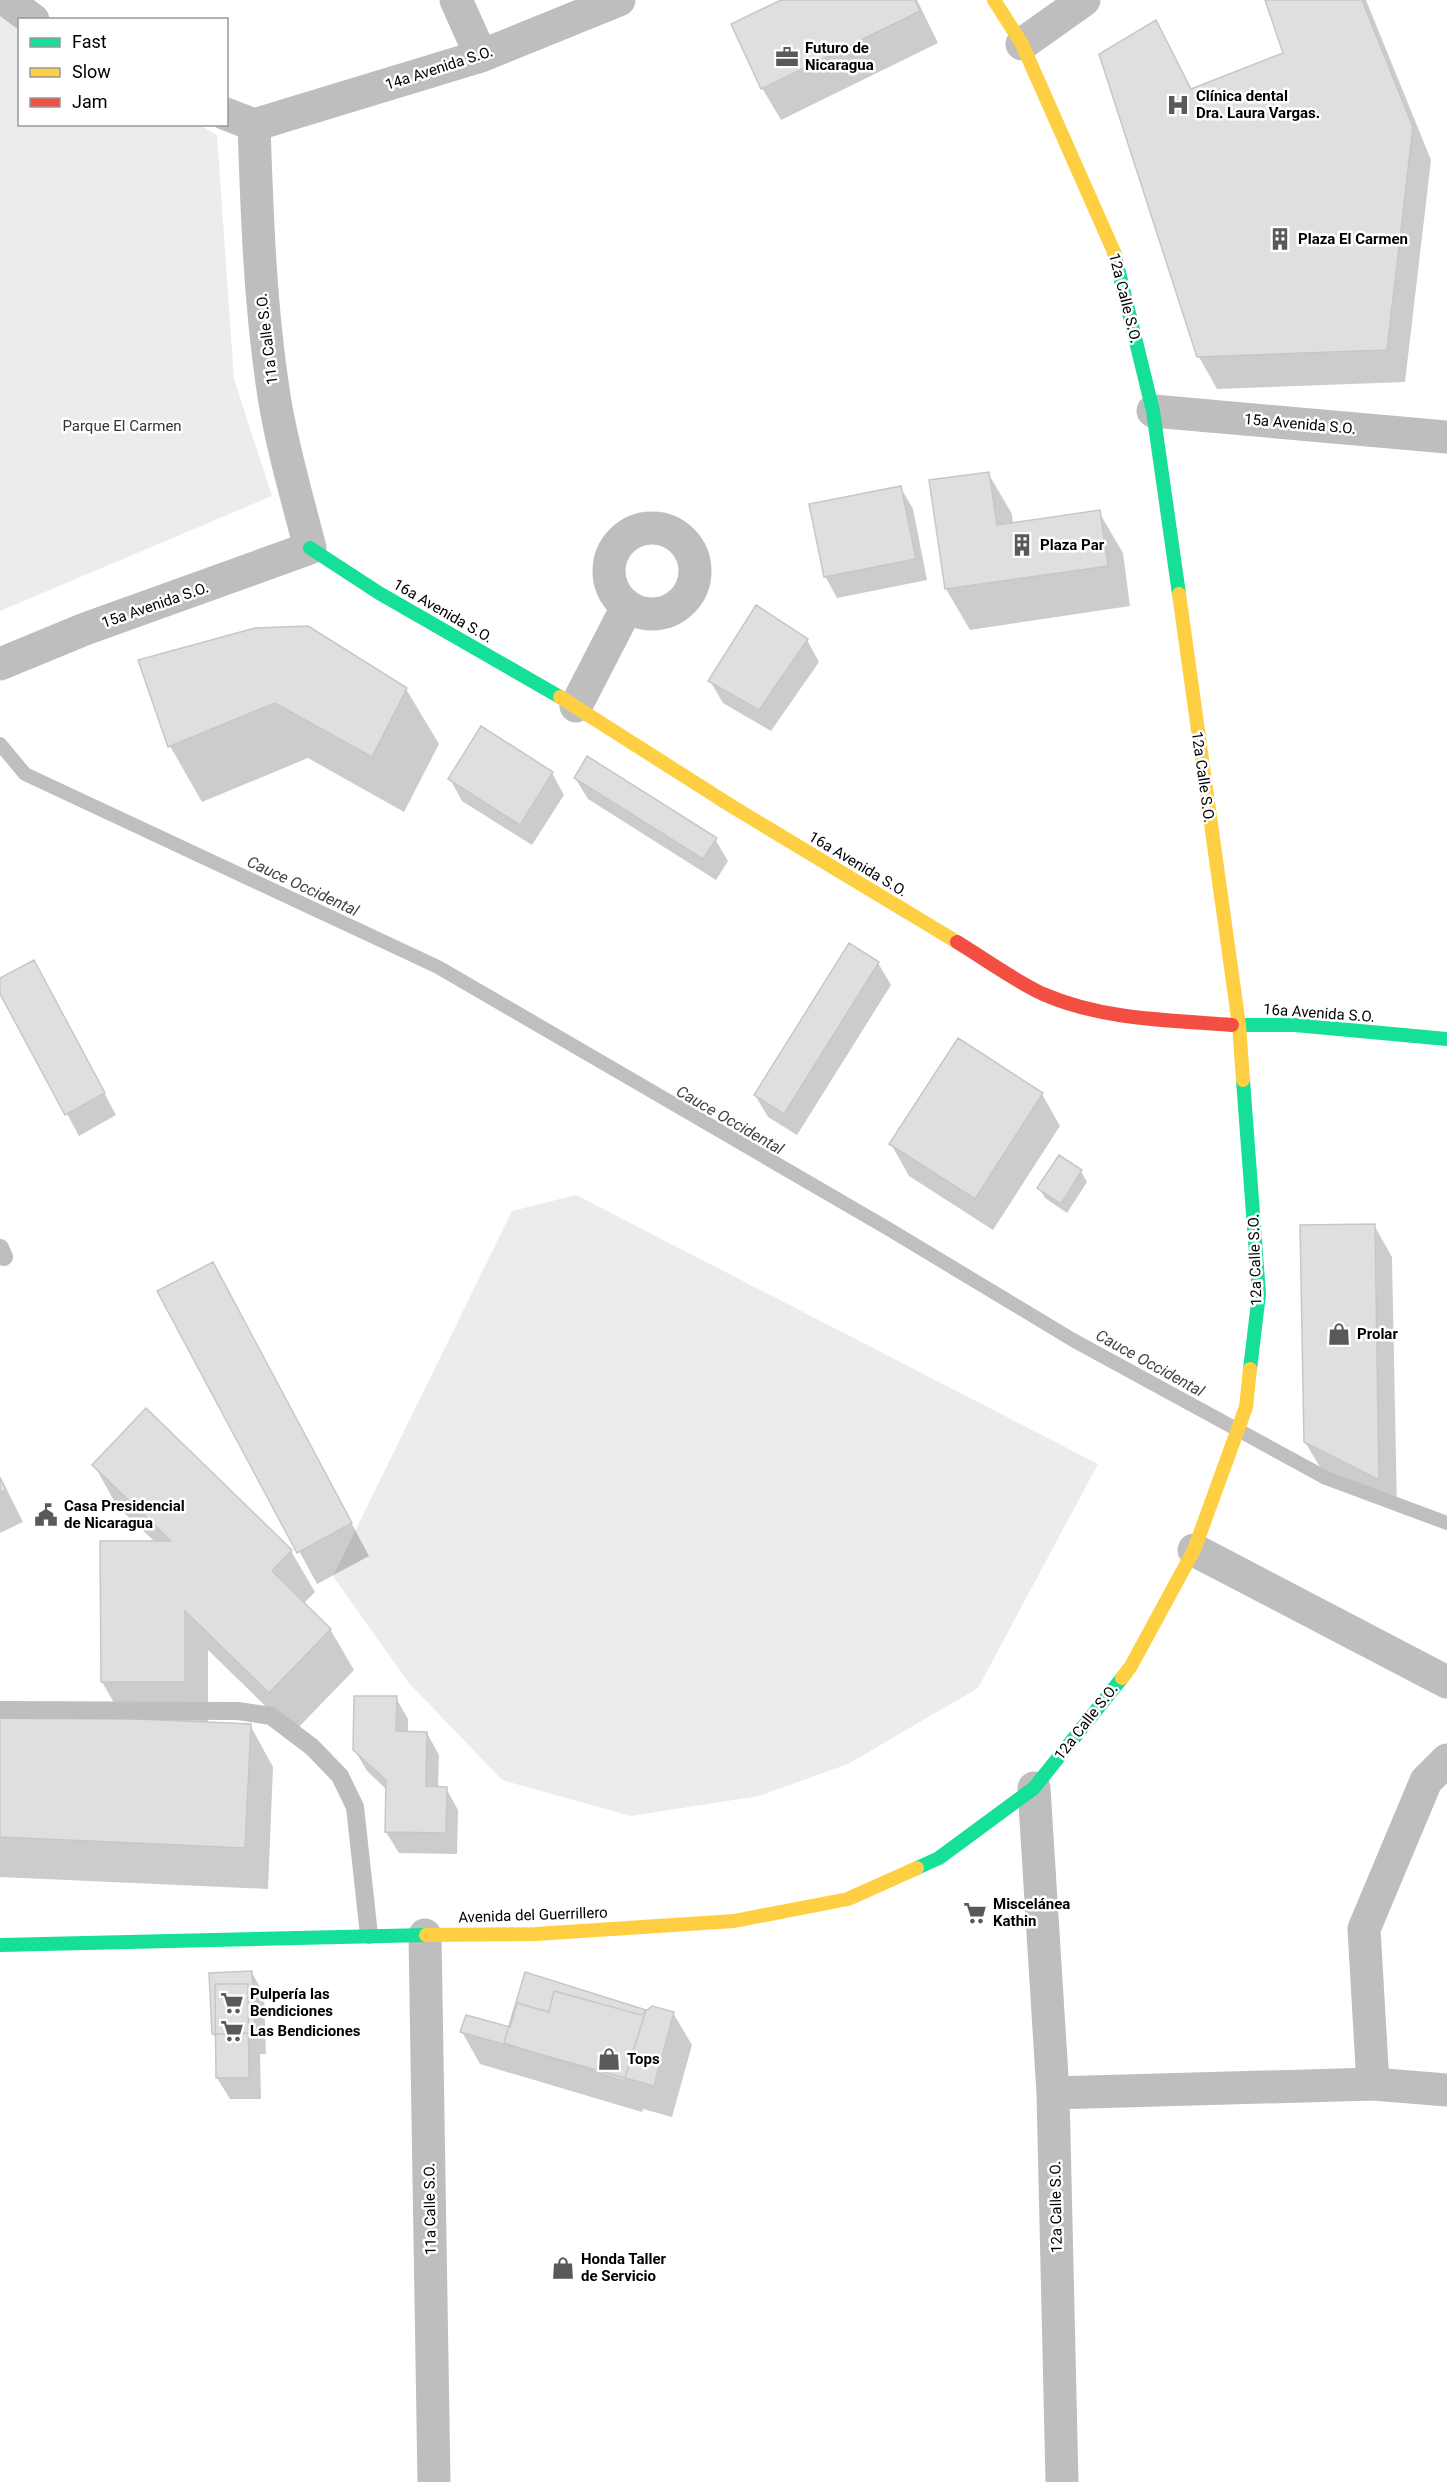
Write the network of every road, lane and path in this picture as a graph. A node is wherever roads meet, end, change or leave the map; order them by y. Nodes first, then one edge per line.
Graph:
1 (6, 0) edge
2 (456, 0) edge
3 (619, 0) edge
4 (994, 0) edge
5 (1084, 0) edge
6 (30, 18) edge
7 (1022, 44) junction
8 (481, 56) junction
9 (240, 120) edge
10 (1153, 411) junction
11 (1447, 437) edge
12 (310, 548) junction
13 (627, 607) dead end
14 (0, 663) edge
15 (576, 706) junction
16 (1239, 1025) junction
17 (1447, 1040) edge
18 (1194, 1550) junction
19 (1447, 1682) edge
20 (0, 1710) edge
21 (1447, 1760) edge
22 (1034, 1788) junction
23 (369, 1935) junction
24 (425, 1935) junction
25 (0, 1945) edge
26 (1373, 2084) junction
27 (1447, 2090) edge
28 (1053, 2093) junction
29 (434, 2482) edge
30 (1062, 2482) edge

1 - 6 street
2 - 8 street
3 - 8 street, 14a Avenida S.O.
4 - 7 street
5 - 7 street
7 - 10 street, 12a Calle S.O.
8 - 9 street, 14a Avenida S.O.
9 - 12 street, 11a Calle S.O.
10 - 11 street, 15a Avenida S.O.
10 - 16 street, 12a Calle S.O.
12 - 14 street, 15a Avenida S.O.
12 - 15 street, 16a Avenida S.O.
13 - 15 street
15 - 16 street, 16a Avenida S.O.
16 - 17 street, 16a Avenida S.O.
16 - 18 street, 12a Calle S.O.
18 - 19 street
18 - 22 street, 12a Calle S.O.
20 - 23 lane
21 - 26 street
22 - 24 street, Avenida del Guerrillero
22 - 28 street, 12a Calle S.O.
23 - 24 street, Avenida del Guerrillero
23 - 25 street, Avenida del Guerrillero
24 - 29 street, 11a Calle S.O.
26 - 27 street
26 - 28 street
28 - 30 street, 12a Calle S.O.

